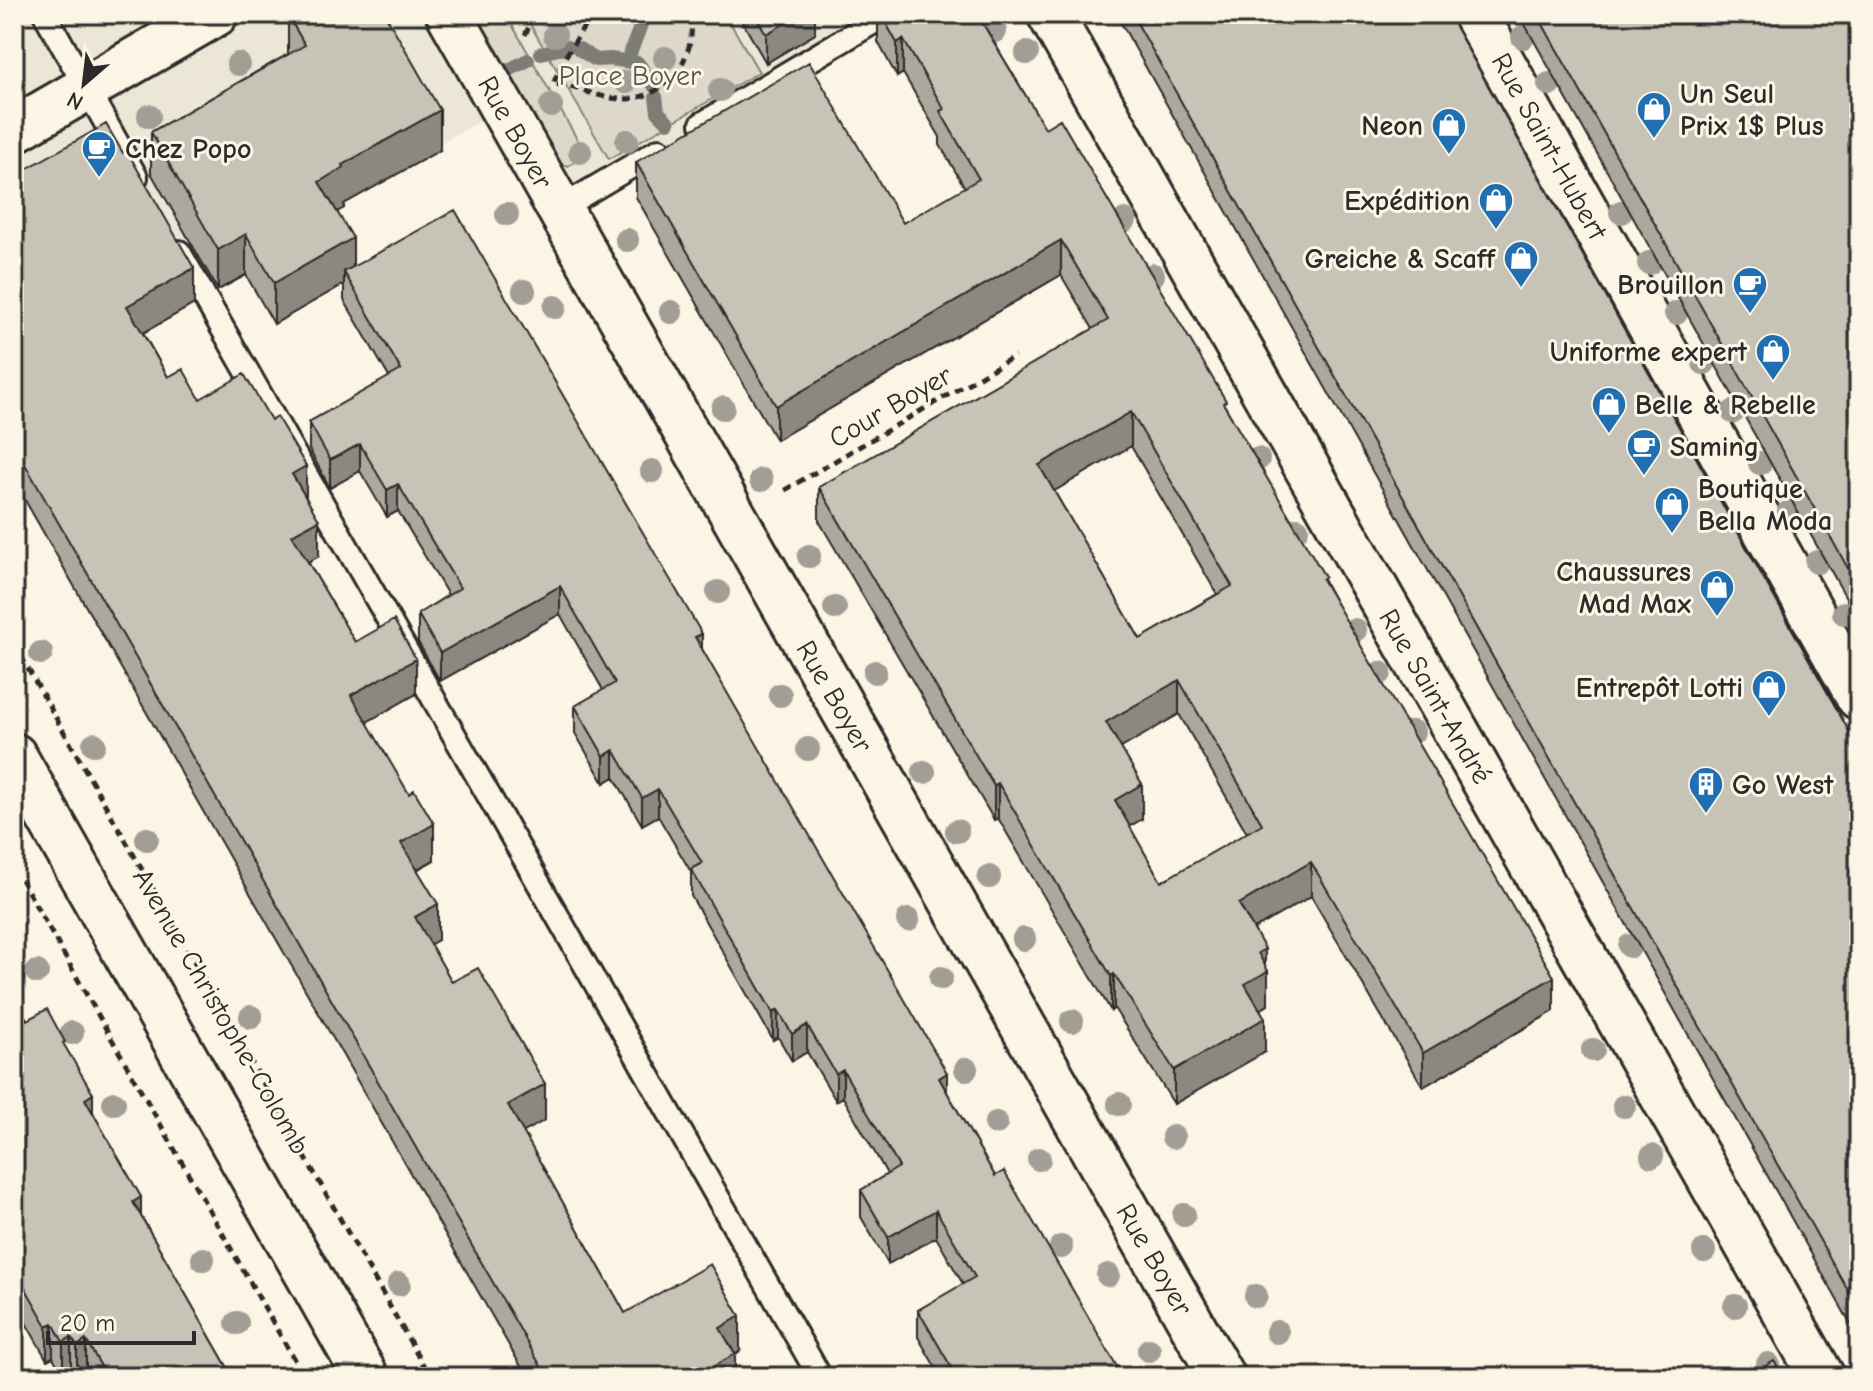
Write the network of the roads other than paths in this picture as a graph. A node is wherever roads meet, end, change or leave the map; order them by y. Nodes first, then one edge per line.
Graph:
1 (45, 14) edge
2 (215, 14) edge
3 (449, 14) edge
4 (887, 14) edge
5 (1050, 14) edge
6 (1475, 14) edge
7 (87, 89) junction
8 (14, 130) edge
9 (148, 197) edge
10 (559, 209) junction
11 (172, 238) edge
12 (1859, 697) edge
13 (14, 756) edge
14 (366, 1377) edge
15 (820, 1377) edge
16 (1222, 1377) edge
17 (1822, 1377) edge

1 - 7 lane
2 - 7 street
3 - 10 street, Rue Boyer
4 - 10 lane
5 - 17 street, Rue Saint-André
6 - 12 street, Rue Saint-Hubert
7 - 8 street
7 - 9 lane
10 - 16 street, Rue Boyer
11 - 15 lane
13 - 14 street, Avenue Christophe-Colomb

